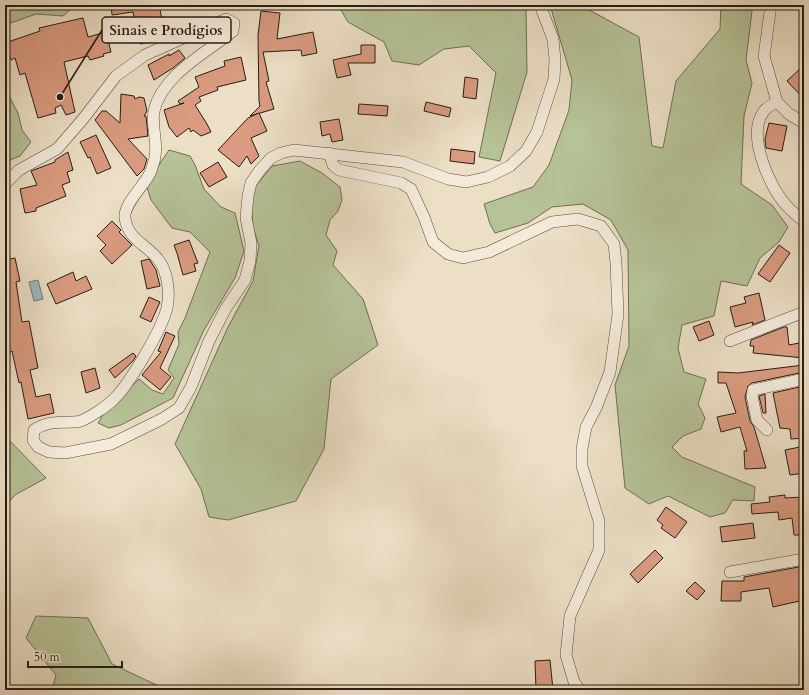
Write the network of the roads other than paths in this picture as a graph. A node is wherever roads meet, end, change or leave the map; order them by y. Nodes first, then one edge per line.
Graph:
1 (540, 5) edge
2 (771, 5) edge
3 (777, 102) junction
4 (804, 123) edge
5 (329, 153) junction
6 (5, 184) edge
7 (804, 222) edge
8 (804, 312) edge
9 (730, 341) dead end
10 (804, 379) edge
11 (767, 430) dead end
12 (804, 559) edge
13 (730, 572) dead end
14 (580, 690) edge

1 - 5 street
2 - 3 street
3 - 4 street
3 - 7 street
5 - 6 street
5 - 14 street
8 - 9 street
10 - 11 street
12 - 13 street

